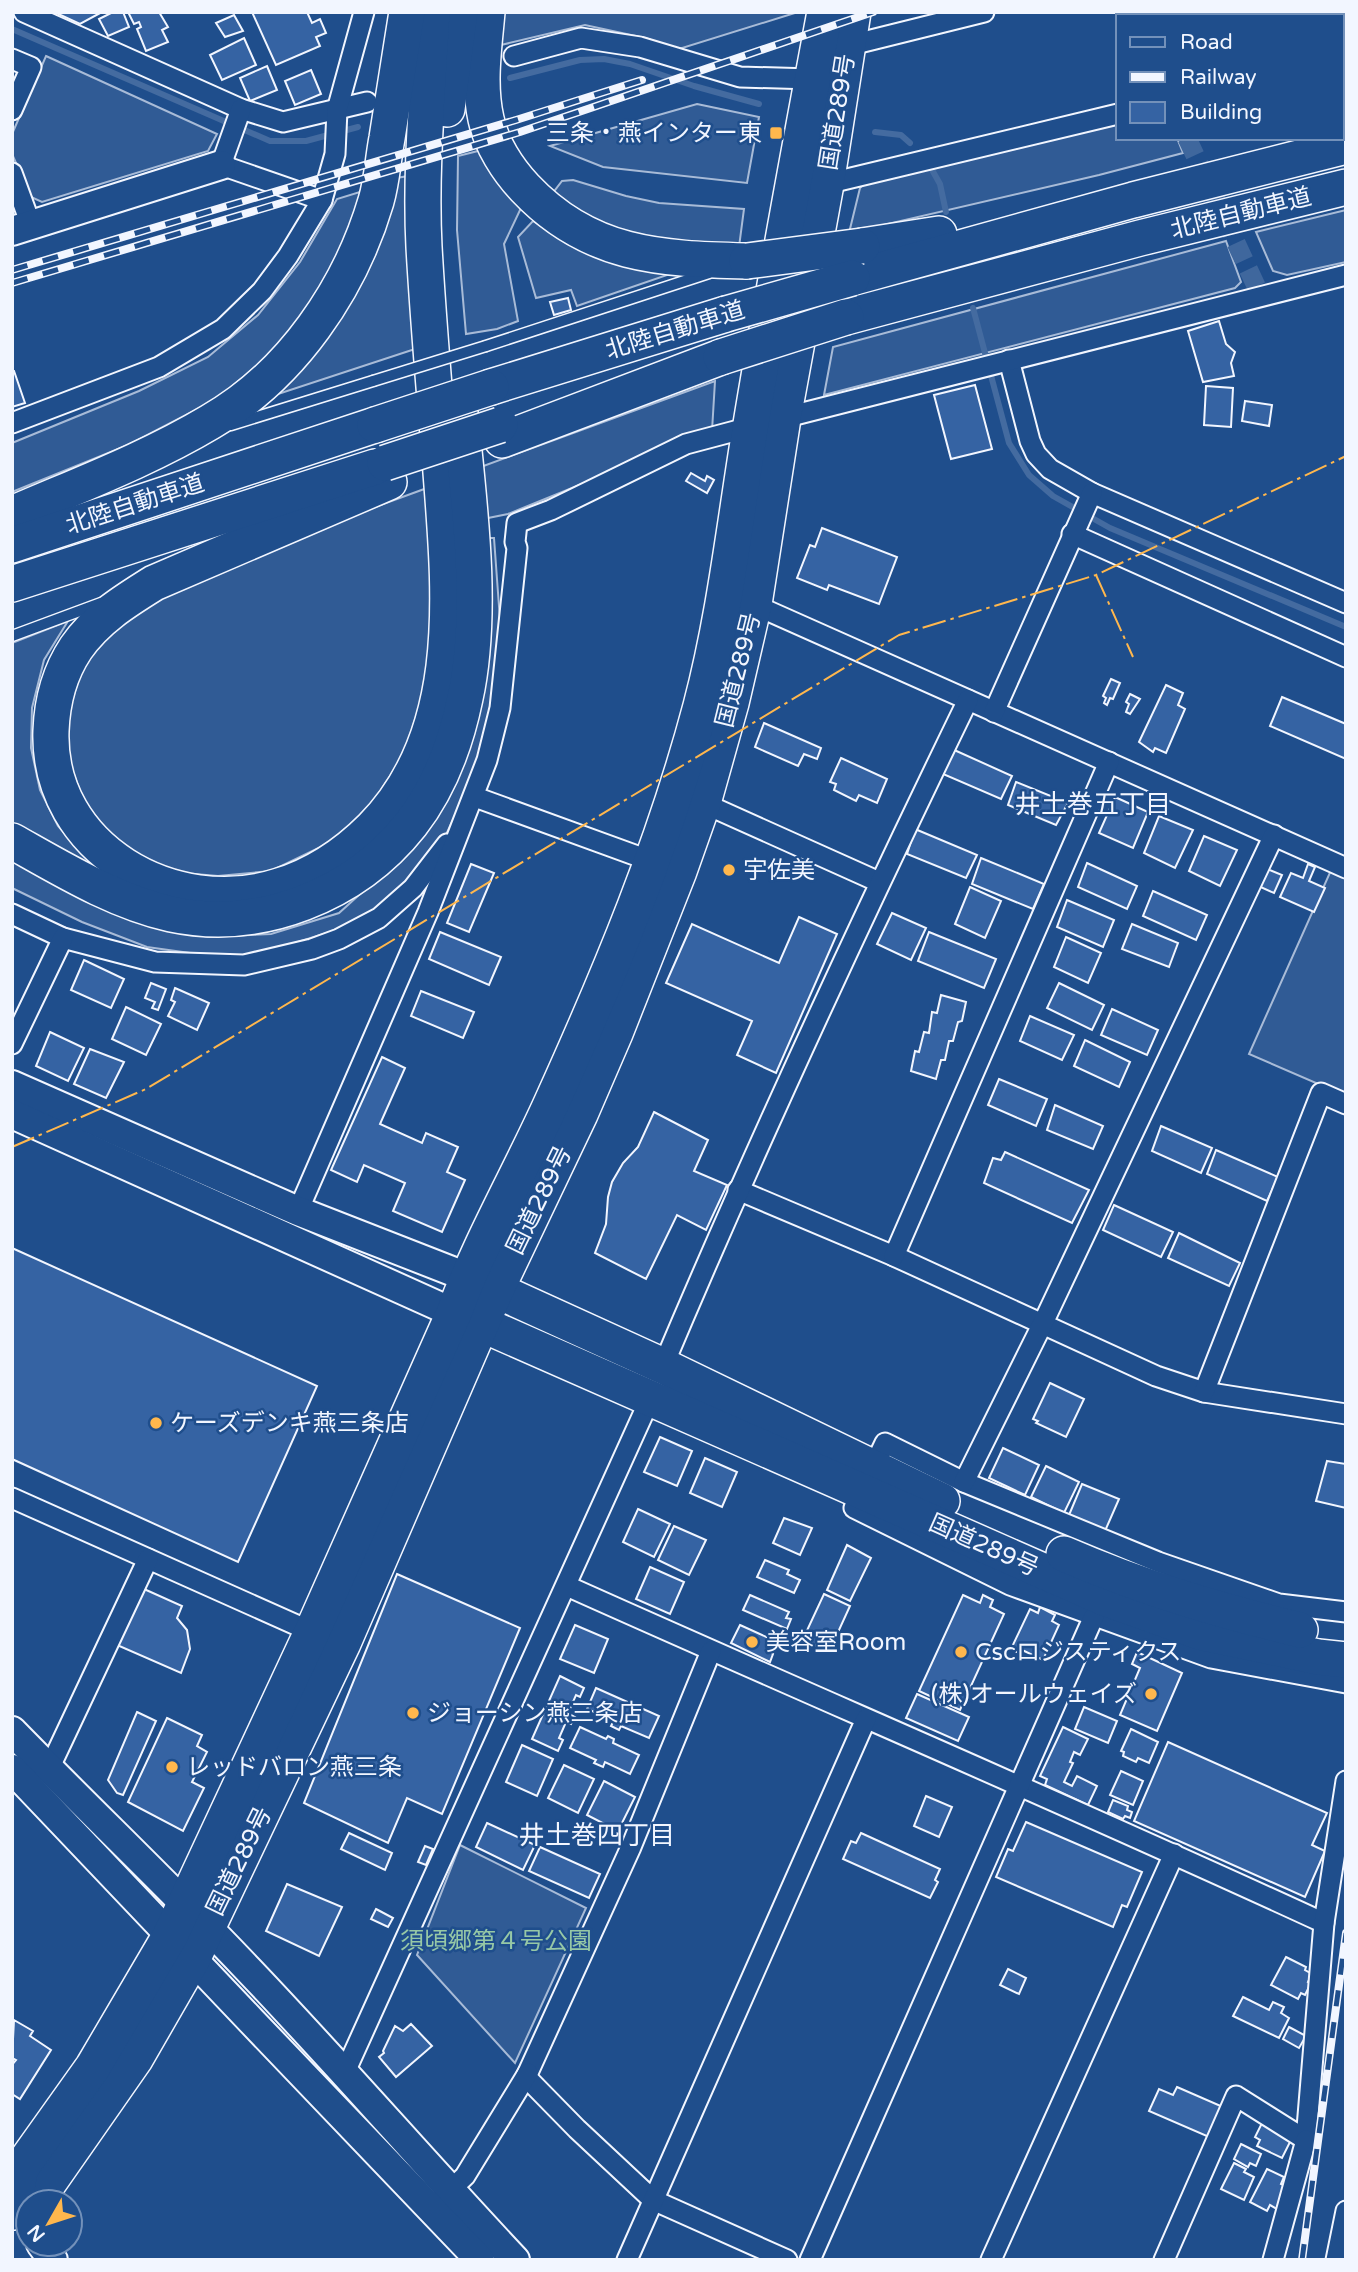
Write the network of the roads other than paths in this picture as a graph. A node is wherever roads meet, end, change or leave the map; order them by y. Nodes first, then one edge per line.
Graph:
1 (24, 12) edge
2 (364, 12) edge
3 (407, 12) edge
4 (432, 12) edge
5 (460, 12) edge
6 (487, 12) edge
7 (825, 12) edge
8 (984, 12) edge
9 (850, 29) edge
10 (514, 57) dead end
11 (12, 59) edge
12 (812, 79) junction
13 (367, 102) dead end
14 (12, 110) edge
15 (240, 112) junction
16 (337, 114) junction
17 (1116, 114) edge
18 (1339, 140) edge
19 (1346, 146) edge
20 (225, 155) junction
21 (12, 173) edge
22 (826, 184) junction
23 (1346, 187) edge
24 (322, 200) junction
25 (22, 228) edge
26 (747, 261) junction
27 (857, 262) junction
28 (1346, 275) edge
29 (1002, 362) junction
30 (12, 423) edge
31 (767, 423) junction
32 (167, 446) junction
33 (387, 473) junction
34 (1089, 498) junction
35 (12, 514) edge
36 (1075, 528) junction
37 (12, 545) edge
38 (154, 583) junction
39 (12, 584) edge
40 (738, 600) junction
41 (1346, 603) edge
42 (12, 636) edge
43 (1346, 657) edge
44 (968, 700) junction
45 (994, 712) junction
46 (1109, 762) junction
47 (703, 803) junction
48 (471, 805) junction
49 (1274, 835) junction
50 (12, 841) edge
51 (651, 861) junction
52 (1346, 868) edge
53 (879, 882) junction
54 (12, 914) edge
55 (63, 938) junction
56 (12, 1044) edge
57 (12, 1085) edge
58 (1346, 1104) edge
59 (12, 1114) edge
60 (738, 1190) junction
61 (298, 1212) junction
62 (894, 1256) junction
63 (482, 1284) junction
64 (468, 1318) junction
65 (1043, 1323) junction
66 (663, 1366) junction
67 (1204, 1392) junction
68 (650, 1399) junction
69 (1346, 1414) edge
70 (867, 1479) junction
71 (964, 1482) junction
72 (12, 1498) edge
73 (148, 1559) junction
74 (567, 1586) junction
75 (1101, 1595) junction
76 (1346, 1612) edge
77 (312, 1632) junction
78 (1346, 1637) edge
79 (711, 1651) junction
80 (1346, 1660) edge
81 (1346, 1683) edge
82 (866, 1719) junction
83 (12, 1731) edge
84 (12, 1769) edge
85 (49, 1769) junction
86 (1346, 1781) edge
87 (1018, 1787) junction
88 (1174, 1854) junction
89 (196, 1915) junction
90 (1324, 1923) junction
91 (181, 1948) junction
92 (345, 2072) junction
93 (528, 2073) junction
94 (1306, 2140) junction
95 (440, 2200) junction
96 (653, 2200) junction
97 (1346, 2211) edge
98 (12, 2212) edge
99 (480, 2260) edge
100 (515, 2260) edge
101 (627, 2260) edge
102 (787, 2260) edge
103 (810, 2260) edge
104 (991, 2260) edge
105 (1164, 2260) edge
106 (1273, 2260) edge
107 (1336, 2260) edge

1 - 15 street
2 - 16 street
3 - 32 highway
4 - 38 highway
5 - 50 highway
6 - 26 highway
7 - 12 highway, 国道289号
8 - 9 street
9 - 22 highway, 国道289号
10 - 12 street
11 - 14 street
12 - 31 highway, 国道289号
13 - 16 street
15 - 16 street
15 - 20 street
16 - 24 street
17 - 22 street
18 - 27 highway
19 - 27 highway, 北陸自動車道
20 - 24 street
20 - 25 street
21 - 25 street
22 - 31 highway, 国道289号
23 - 33 highway, 北陸自動車道, bridge
24 - 30 street
26 - 27 highway, bridge
26 - 32 lane, bridge
27 - 37 highway, 北陸自動車道, bridge
28 - 29 street
29 - 31 street
29 - 34 street
31 - 40 highway, 国道289号
31 - 48 street
32 - 35 highway
33 - 38 highway
33 - 39 highway, 北陸自動車道
34 - 36 street
34 - 41 street
36 - 43 street
36 - 45 street
38 - 42 lane
40 - 44 street
40 - 47 highway, 国道289号
40 - 51 highway, 国道289号
44 - 45 street
44 - 53 street
45 - 46 street
46 - 49 street
46 - 62 street
47 - 53 street
47 - 63 highway, 国道289号
48 - 51 street
48 - 55 street
48 - 61 street
49 - 52 street
49 - 65 street
51 - 63 highway, 国道289号
53 - 60 street
54 - 55 street
55 - 56 street
57 - 61 street
58 - 67 street
59 - 64 street
60 - 62 street
60 - 66 street
61 - 63 street
62 - 65 street
63 - 64 highway, 国道289号
63 - 66 highway, 国道289号
64 - 68 highway, 国道289号
64 - 77 highway, 国道289号
64 - 89 highway, 国道289号
65 - 67 street
65 - 71 street
66 - 70 highway, 国道289号
67 - 69 street
68 - 70 highway, 国道289号
68 - 74 street
70 - 71 street
70 - 75 highway, 国道289号
70 - 75 street
71 - 76 street
72 - 73 street
73 - 77 street
73 - 85 street
74 - 79 street
74 - 92 street
75 - 78 highway, 国道289号
75 - 80 highway, 国道289号
75 - 81 street
75 - 87 street
77 - 89 highway, 国道289号
79 - 82 street
79 - 93 street
82 - 87 street
82 - 96 street
83 - 85 street
84 - 91 street
85 - 89 street
86 - 90 street
87 - 88 street
87 - 103 street
88 - 90 street
88 - 104 street
89 - 91 highway, 国道289号
89 - 92 street
90 - 94 street
91 - 95 street
91 - 98 highway, 国道289号
92 - 95 street
93 - 95 street
93 - 96 street
94 - 105 street
94 - 106 street
95 - 99 street
95 - 100 street
96 - 101 street
96 - 102 street
97 - 107 street

